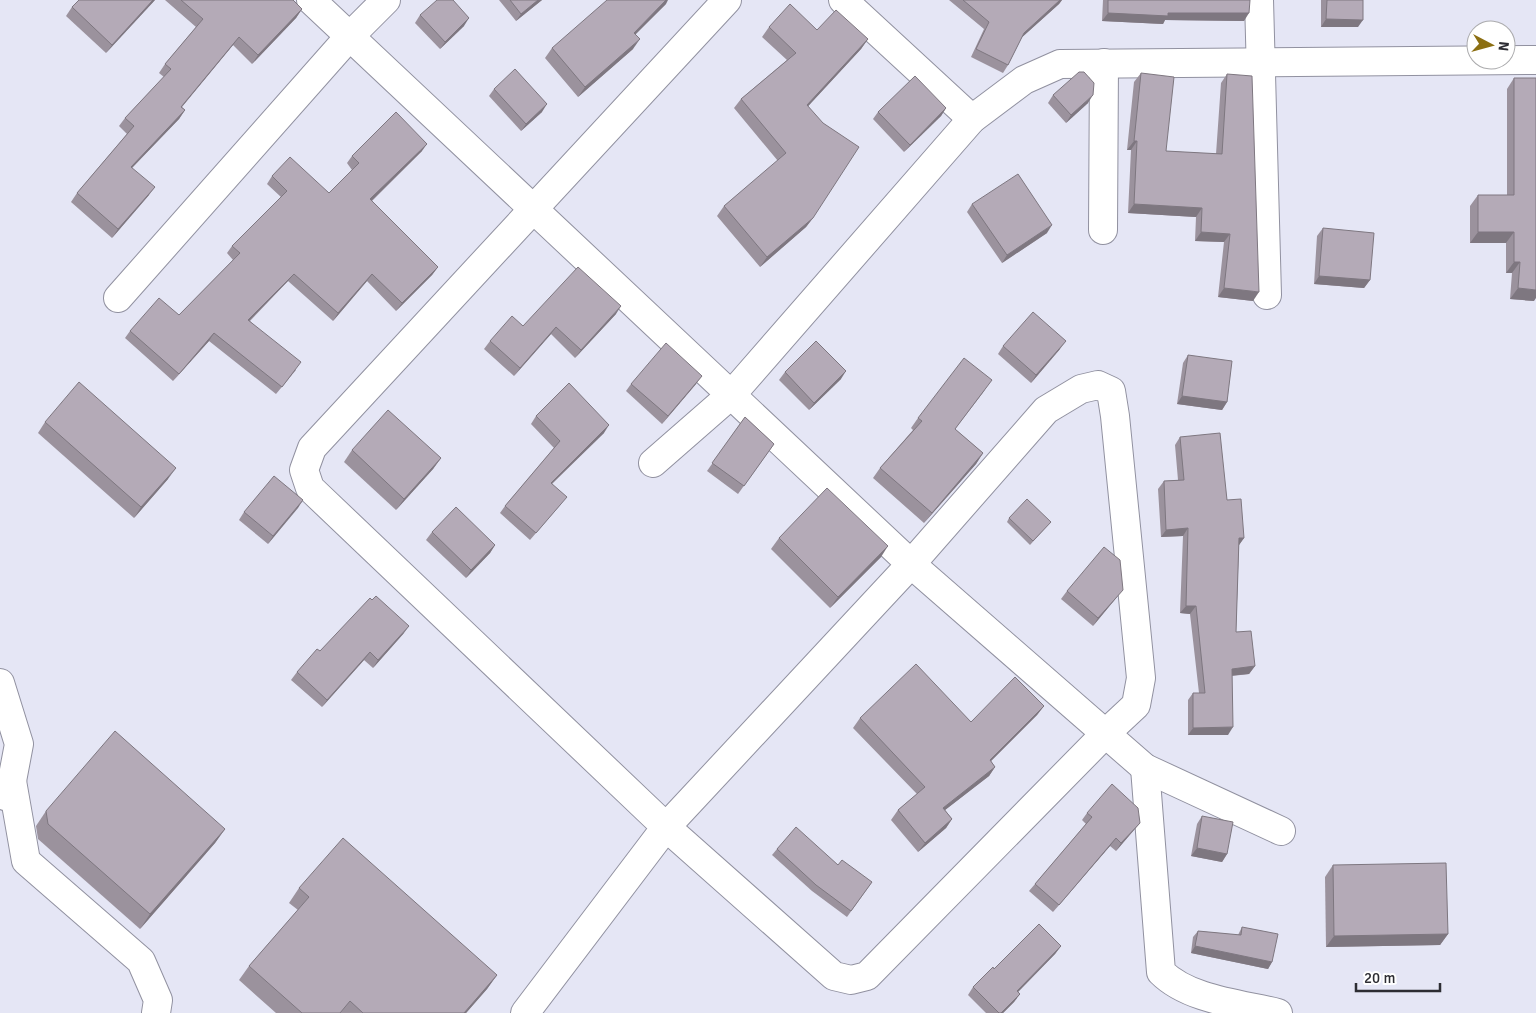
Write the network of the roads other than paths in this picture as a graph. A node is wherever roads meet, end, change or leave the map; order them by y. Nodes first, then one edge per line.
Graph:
1 (312, 0) edge
2 (386, 0) edge
3 (727, 0) edge
4 (843, 0) edge
5 (1259, 0) edge
6 (350, 37) junction
7 (1536, 60) edge
8 (1104, 62) junction
9 (1259, 64) junction
10 (972, 119) junction
11 (533, 209) junction
12 (1103, 230) dead end
13 (1267, 295) dead end
14 (118, 298) dead end
15 (732, 394) junction
16 (653, 463) dead end
17 (911, 564) junction
18 (0, 683) edge
19 (1106, 733) junction
20 (1145, 768) junction
21 (12, 781) junction
22 (0, 807) edge
23 (666, 827) junction
24 (1281, 831) dead end
25 (156, 1013) edge
26 (525, 1013) edge
27 (1278, 1013) edge

1 - 6 street
2 - 6 street
3 - 11 street
4 - 10 street
5 - 9 street
6 - 11 street
6 - 14 street
7 - 9 street
8 - 9 street
8 - 10 street
8 - 12 street
9 - 13 street
10 - 15 street
11 - 15 street
11 - 23 street
15 - 16 street
15 - 17 street
17 - 19 street
17 - 19 street
17 - 23 street
18 - 21 street
19 - 20 street
19 - 23 street
20 - 24 street
20 - 27 street
21 - 22 street
21 - 25 street
23 - 26 street

